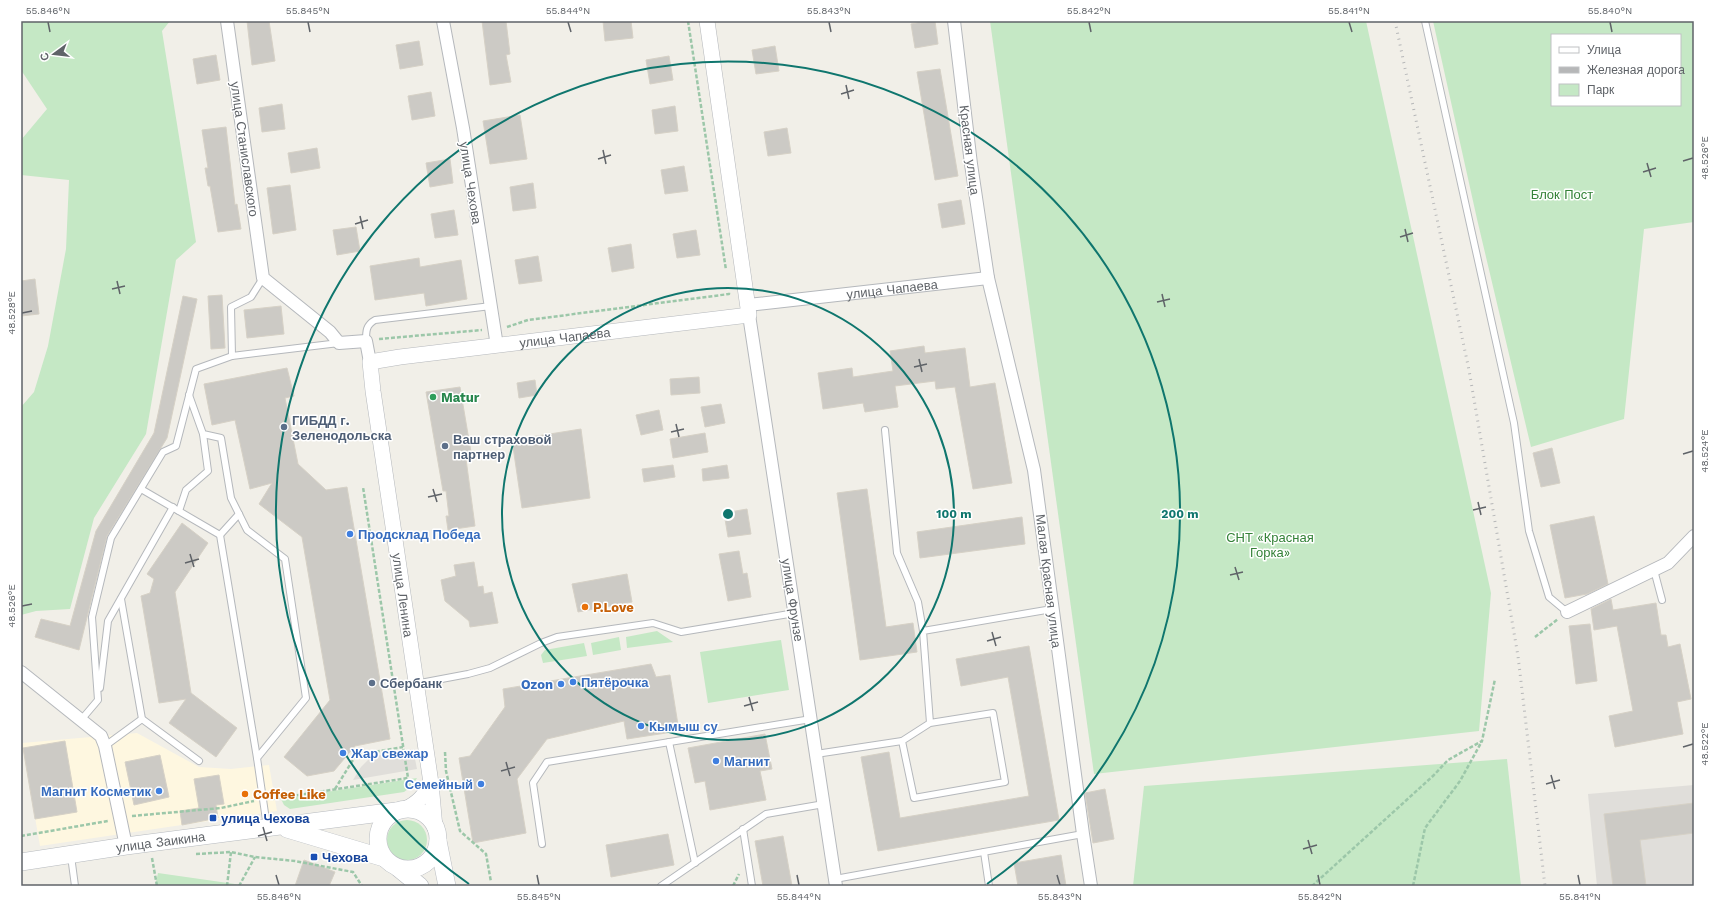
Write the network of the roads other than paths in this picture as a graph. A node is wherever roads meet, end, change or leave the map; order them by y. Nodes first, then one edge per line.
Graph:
1 (227, 21) edge
2 (444, 21) edge
3 (707, 21) edge
4 (954, 21) edge
5 (1424, 21) edge
6 (263, 278) junction
7 (988, 278) junction
8 (491, 306) junction
9 (748, 310) junction
10 (366, 341) junction
11 (339, 343) junction
12 (497, 346) junction
13 (232, 356) junction
14 (370, 362) junction
15 (189, 395) junction
16 (885, 430) dead end
17 (203, 434) junction
18 (141, 489) junction
19 (173, 507) junction
20 (179, 511) junction
21 (239, 514) junction
22 (220, 535) junction
23 (1694, 536) edge
24 (1654, 570) junction
25 (121, 599) junction
26 (1662, 600) dead end
27 (1052, 608) junction
28 (1567, 612) joint
29 (795, 613) junction
30 (923, 631) junction
31 (21, 672) edge
32 (415, 684) junction
33 (98, 700) junction
34 (142, 719) junction
35 (811, 719) junction
36 (81, 720) junction
37 (930, 723) junction
38 (902, 741) junction
39 (669, 742) junction
40 (105, 746) junction
41 (816, 754) junction
42 (257, 758) junction
43 (199, 761) dead end
44 (430, 783) junction
45 (824, 804) junction
46 (401, 810) junction
47 (273, 828) junction
48 (743, 830) junction
49 (436, 833) junction
50 (1083, 834) junction
51 (542, 844) dead end
52 (126, 846) junction
53 (984, 852) junction
54 (70, 855) junction
55 (384, 858) junction
56 (21, 862) edge
57 (695, 862) junction
58 (398, 868) junction
59 (836, 882) edge
60 (76, 886) edge
61 (420, 886) edge
62 (446, 886) edge
63 (661, 886) edge
64 (752, 886) edge
65 (989, 886) edge
66 (1091, 886) edge

1 - 6 street, улица Станиславского
2 - 8 street, улица Чехова
3 - 9 street
4 - 7 street, Красная улица
5 - 28 lane
6 - 11 street
6 - 13 lane
7 - 9 street, улица Чапаева
7 - 27 street, Малая Красная улица
8 - 10 lane
8 - 12 street, улица Чехова
9 - 12 street, улица Чапаева
9 - 29 street, улица Фрунзе
10 - 11 street
10 - 14 street
11 - 13 lane
12 - 14 street, улица Чапаева
13 - 15 lane
14 - 32 street, улица Ленина
15 - 17 lane
15 - 18 lane
16 - 30 lane
17 - 20 lane
17 - 21 lane
18 - 19 lane
18 - 33 lane
19 - 20 lane
19 - 25 lane
20 - 22 lane
21 - 22 lane
21 - 42 lane
22 - 42 lane
23 - 24 street
24 - 26 lane
24 - 28 street
25 - 33 lane
25 - 34 lane
27 - 30 lane
27 - 50 street, Малая Красная улица
29 - 32 lane
29 - 35 street, улица Фрунзе
30 - 37 lane
31 - 36 street
32 - 44 street, улица Ленина
33 - 36 lane
34 - 40 lane
34 - 43 lane
35 - 39 lane
35 - 41 street, улица Фрунзе
36 - 40 street
37 - 38 lane
37 - 38 lane
38 - 41 lane
39 - 51 lane
39 - 57 lane
40 - 52 street
41 - 45 street, улица Фрунзе
42 - 47 lane
44 - 46 street, улица Заикина
44 - 49 street, улица Ленина
45 - 48 lane
45 - 59 street, улица Фрунзе
46 - 47 main road, улица Заикина
46 - 49 main road
46 - 55 main road
47 - 52 main road, улица Заикина
47 - 55 main road
48 - 57 lane
48 - 64 lane
49 - 58 main road
49 - 62 main road, улица Ленина
50 - 53 lane
50 - 66 street, Малая Красная улица
52 - 54 main road, улица Заикина
53 - 59 lane
53 - 65 lane
54 - 56 main road, улица Заикина
54 - 60 lane
55 - 58 main road
57 - 63 lane
58 - 61 main road

